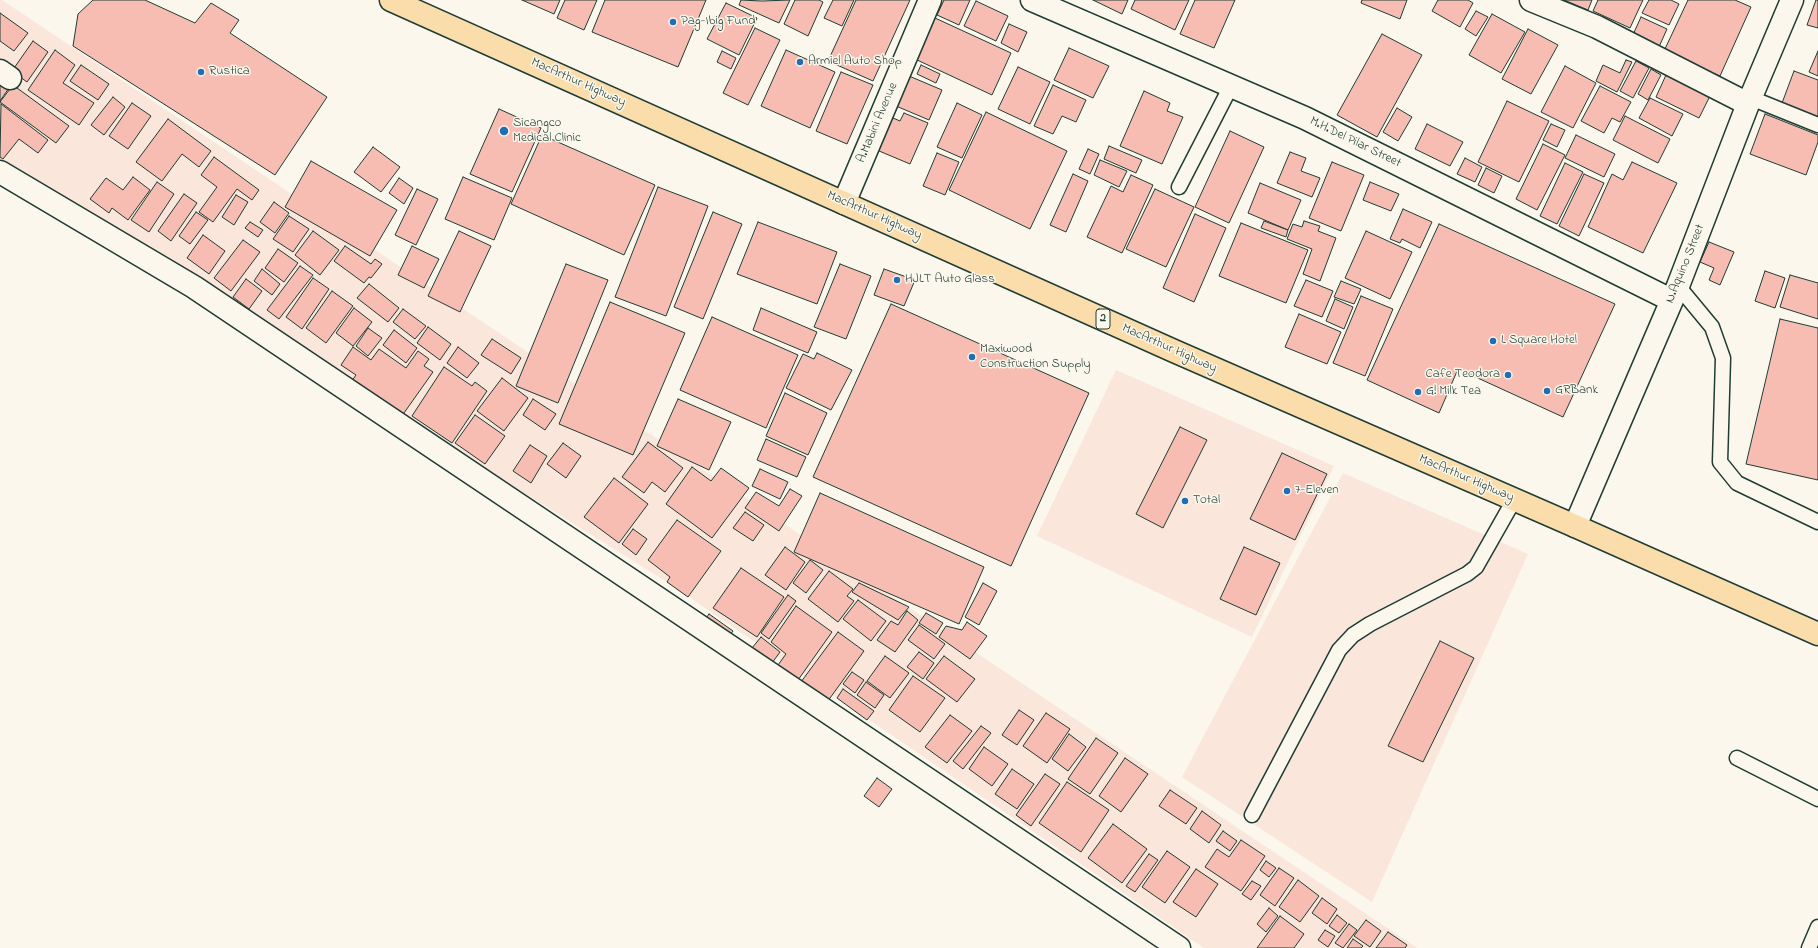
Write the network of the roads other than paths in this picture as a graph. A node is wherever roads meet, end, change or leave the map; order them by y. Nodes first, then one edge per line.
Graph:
1 (391, 0) edge
2 (930, 0) edge
3 (1032, 0) edge
4 (1531, 0) edge
5 (1792, 0) edge
6 (1231, 86) junction
7 (1750, 101) junction
8 (1818, 125) edge
9 (0, 172) edge
10 (1179, 187) dead end
11 (844, 203) junction
12 (1675, 293) junction
13 (1514, 500) junction
14 (1818, 522) edge
15 (1575, 526) junction
16 (1818, 634) edge
17 (1737, 758) dead end
18 (1818, 799) edge
19 (1252, 815) dead end
20 (1818, 927) edge
21 (1179, 948) edge
22 (1809, 948) edge

1 - 11 highway, MacArthur Highway / 2
2 - 11 street, A.Mabini Avenue
3 - 6 street, M.H.Del Pilar Street
4 - 7 street
5 - 7 street, N.Aquino Street
6 - 10 lane
6 - 12 street, M.H.Del Pilar Street
7 - 8 lane
7 - 12 street, N.Aquino Street
9 - 21 street
11 - 13 highway, MacArthur Highway / 2
12 - 14 lane
12 - 15 street, N.Aquino Street
13 - 15 highway, MacArthur Highway / 2
13 - 19 lane
15 - 16 highway, MacArthur Highway / 2
17 - 18 lane
20 - 22 lane

